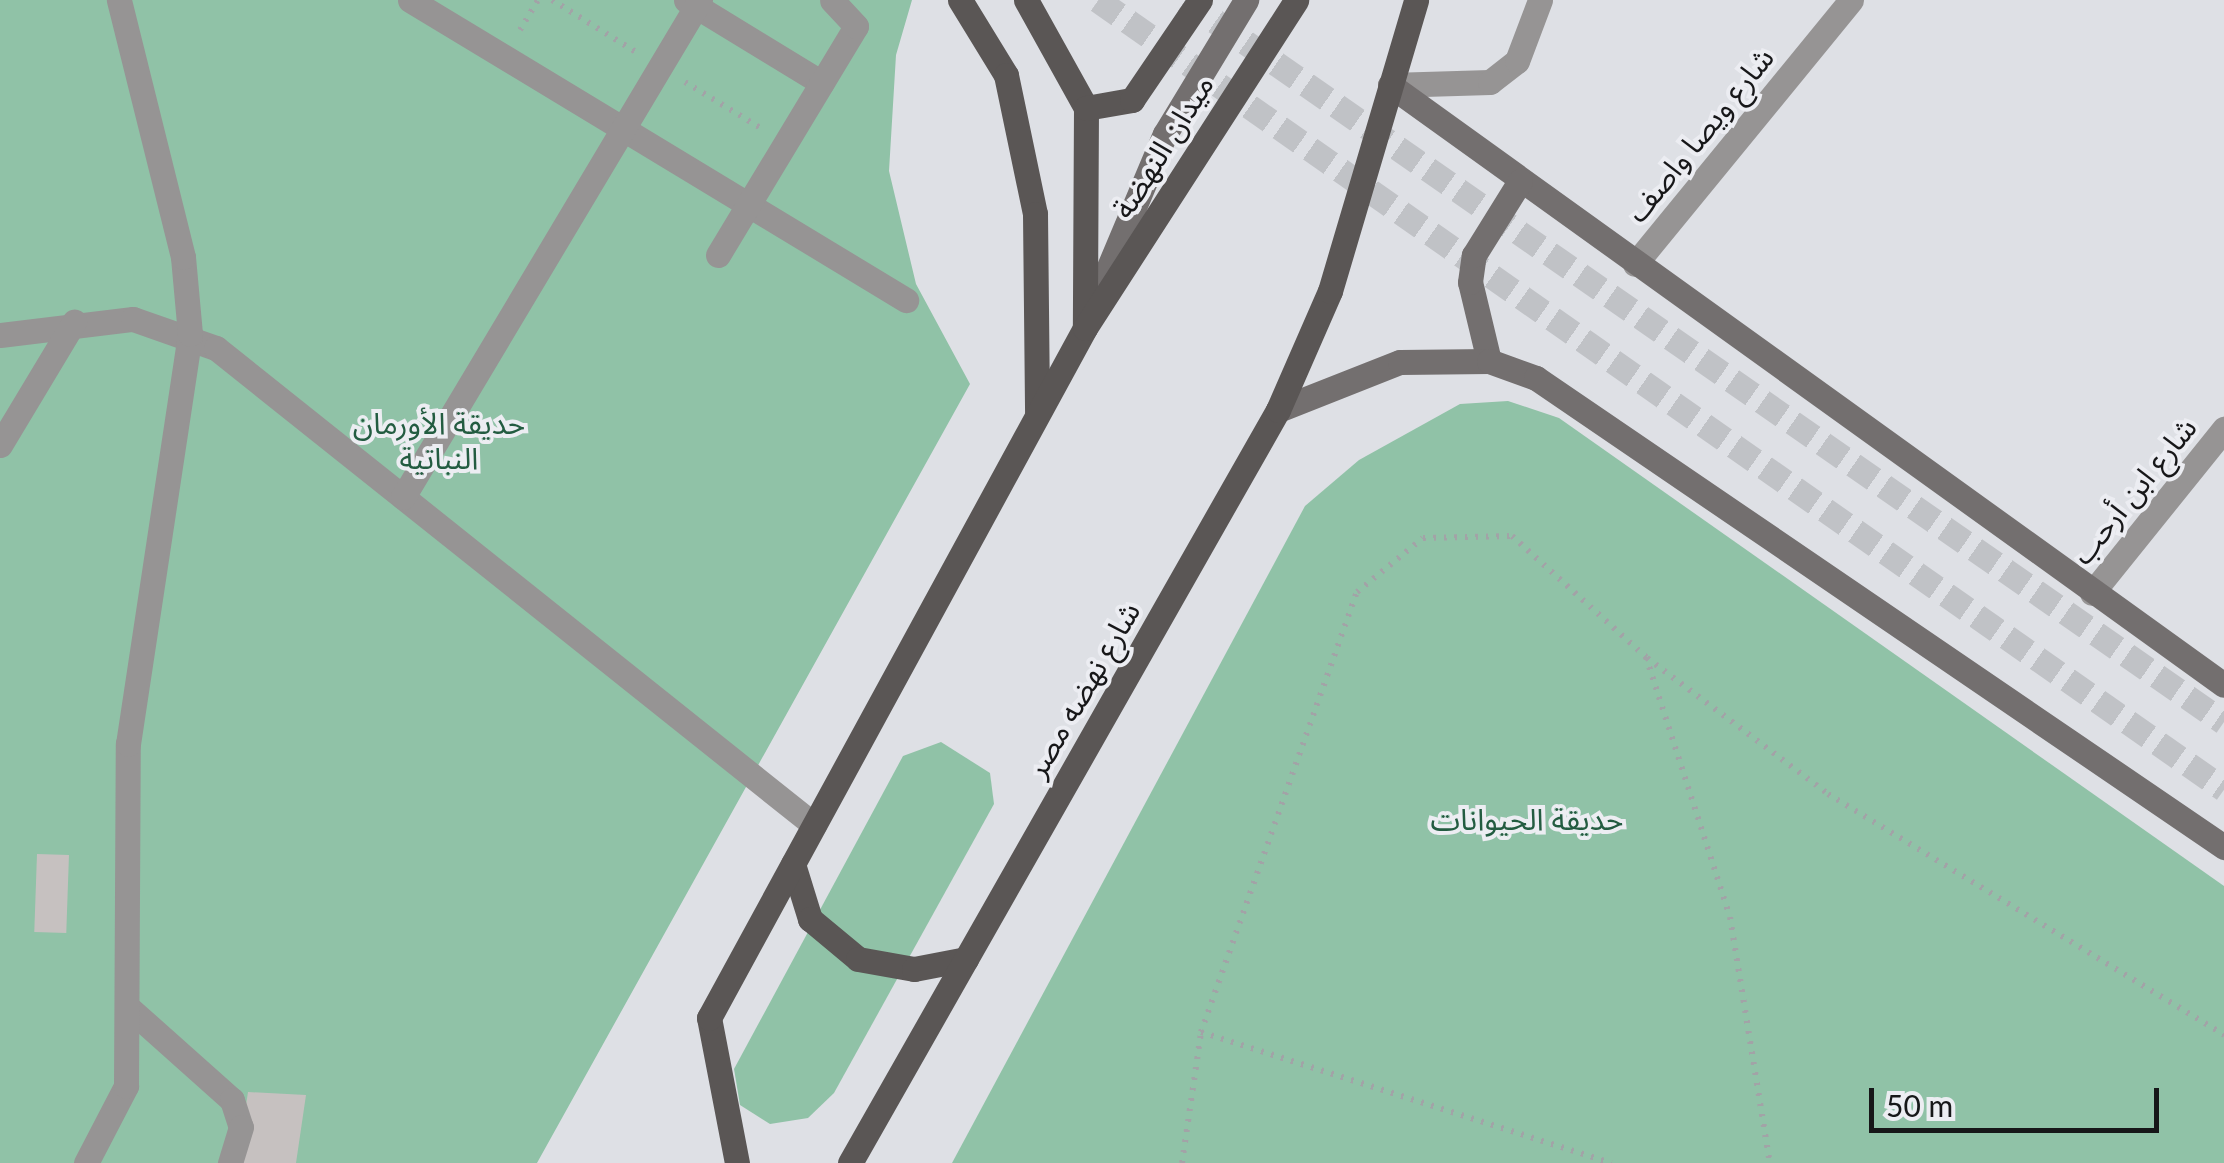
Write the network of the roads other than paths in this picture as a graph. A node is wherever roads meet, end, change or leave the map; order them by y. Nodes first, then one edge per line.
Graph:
1 (118, 0) edge
2 (410, 0) edge
3 (832, 0) edge
4 (960, 0) edge
5 (1026, 0) edge
6 (1200, 0) edge
7 (1246, 0) edge
8 (1296, 0) edge
9 (1416, 0) edge
10 (1540, 0) edge
11 (1851, 0) edge
12 (694, 2) edge
13 (822, 83) junction
14 (1390, 85) junction
15 (1086, 108) junction
16 (623, 129) junction
17 (1520, 181) junction
18 (748, 205) junction
19 (718, 255) dead end
20 (1635, 264) junction
21 (906, 300) dead end
22 (74, 322) junction
23 (1085, 328) junction
24 (190, 334) junction
25 (0, 335) edge
26 (1489, 361) junction
27 (1278, 410) junction
28 (1036, 416) junction
29 (2224, 429) edge
30 (0, 445) edge
31 (403, 496) junction
32 (2092, 593) junction
33 (2224, 684) edge
34 (814, 825) junction
35 (2224, 847) edge
36 (793, 864) junction
37 (966, 959) junction
38 (131, 1010) junction
39 (86, 1163) edge
40 (230, 1163) edge
41 (736, 1163) edge
42 (850, 1163) edge

1 - 24 street
2 - 16 street
3 - 13 street
4 - 28 main road
5 - 15 main road
6 - 15 main road
7 - 23 street
8 - 23 main road, ميدان النهضة
9 - 14 main road
10 - 14 street
11 - 20 street, شارع ويصا واصف
12 - 13 street
12 - 16 street
13 - 18 street
14 - 17 street
14 - 27 main road, شارع نهضه مصر
15 - 23 main road
16 - 18 street
16 - 31 street
17 - 20 street
17 - 26 street
18 - 19 street
18 - 21 street
20 - 32 street
22 - 24 street
22 - 25 street
22 - 30 street
23 - 28 main road
24 - 31 street
24 - 38 street
26 - 27 street
26 - 35 street
27 - 37 main road, شارع نهضه مصر
28 - 34 main road
29 - 32 street, شارع ابن أرحب
31 - 34 street
32 - 33 street
34 - 36 main road
36 - 37 main road
36 - 41 main road
37 - 42 main road, شارع نهضه مصر
38 - 39 street
38 - 40 street

